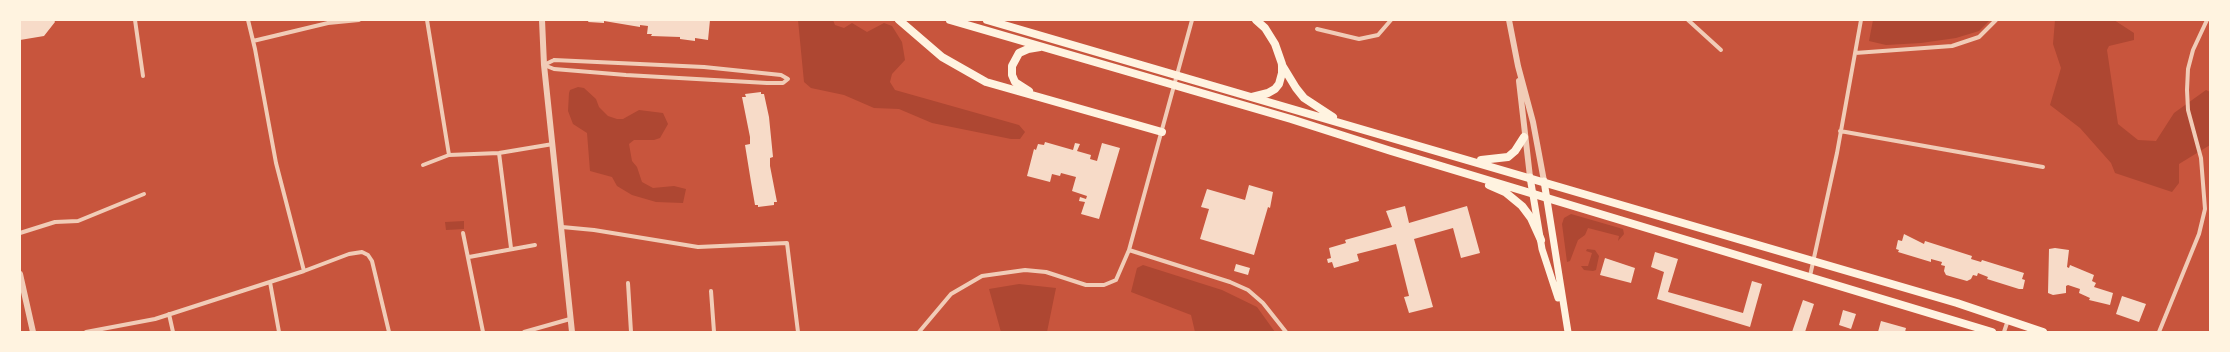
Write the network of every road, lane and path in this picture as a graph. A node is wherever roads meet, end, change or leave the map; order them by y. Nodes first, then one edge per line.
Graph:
1 (135, 20) edge
2 (248, 20) edge
3 (359, 20) edge
4 (427, 20) edge
5 (542, 20) edge
6 (899, 20) edge
7 (950, 20) edge
8 (987, 20) edge
9 (1192, 20) edge
10 (1256, 20) edge
11 (1391, 20) edge
12 (1510, 20) edge
13 (1688, 20) edge
14 (1861, 20) edge
15 (1996, 20) edge
16 (2207, 20) edge
17 (1317, 29) dead end
18 (253, 41) junction
19 (1044, 47) junction
20 (1721, 50) dead end
21 (1855, 53) junction
22 (1282, 64) junction
23 (544, 65) junction
24 (1518, 66) junction
25 (143, 76) dead end
26 (1036, 95) junction
27 (1250, 97) junction
28 (1347, 125) junction
29 (1840, 131) junction
30 (1162, 132) junction
31 (1524, 137) junction
32 (552, 144) junction
33 (498, 152) junction
34 (450, 155) junction
35 (1474, 161) junction
36 (423, 165) dead end
37 (2044, 167) dead end
38 (1463, 172) junction
39 (1530, 177) junction
40 (1544, 181) junction
41 (1533, 193) junction
42 (144, 194) dead end
43 (1546, 197) junction
44 (2208, 209) edge
45 (562, 227) junction
46 (20, 233) edge
47 (463, 233) dead end
48 (1541, 240) junction
49 (535, 245) dead end
50 (511, 248) junction
51 (1129, 250) junction
52 (469, 257) junction
53 (1813, 261) junction
54 (304, 271) junction
55 (20, 274) edge
56 (1810, 276) junction
57 (270, 282) junction
58 (628, 283) dead end
59 (1899, 287) junction
60 (712, 291) dead end
61 (1894, 301) junction
62 (169, 314) junction
63 (1565, 317) junction
64 (570, 319) junction
65 (2008, 320) junction
66 (33, 332) edge
67 (86, 332) edge
68 (173, 332) edge
69 (279, 332) edge
70 (388, 332) edge
71 (483, 332) edge
72 (524, 332) edge
73 (572, 332) edge
74 (630, 332) edge
75 (714, 332) edge
76 (798, 332) edge
77 (919, 332) edge
78 (1286, 332) edge
79 (1568, 332) edge
80 (1992, 332) edge
81 (2004, 332) edge
82 (2043, 332) edge
83 (2159, 332) edge

1 - 25 street
2 - 18 street
3 - 18 street
4 - 34 street
5 - 23 street
6 - 26 main road
7 - 19 main road
8 - 27 main road
9 - 30 street
10 - 22 main road
11 - 17 street
12 - 24 street
13 - 20 street
14 - 21 street
15 - 21 street
16 - 44 street
18 - 54 street
19 - 26 main road
19 - 38 main road
21 - 29 street
22 - 27 main road
22 - 28 main road
23 - 23 street
23 - 32 street
24 - 31 street
24 - 40 street
26 - 30 main road
27 - 28 main road
28 - 35 main road
29 - 37 street
29 - 53 street
30 - 51 street
31 - 35 main road
31 - 39 street
32 - 33 street
32 - 45 street
33 - 34 street
33 - 50 street
34 - 36 street
35 - 39 main road
38 - 41 main road
38 - 48 main road
39 - 40 main road
39 - 41 main road
40 - 43 main road
40 - 53 main road
41 - 43 main road
41 - 48 main road
42 - 46 street
43 - 56 main road
43 - 63 main road
44 - 83 street
45 - 64 street
45 - 76 street
47 - 52 street
48 - 63 main road
49 - 50 street
50 - 52 street
51 - 77 street
51 - 78 street
52 - 71 street
53 - 56 street
53 - 59 main road
54 - 57 street
54 - 70 street
55 - 66 street
56 - 61 main road
57 - 62 street
57 - 69 street
58 - 74 street
59 - 61 main road
59 - 65 main road
60 - 75 street
61 - 80 main road
62 - 67 street
62 - 68 street
63 - 79 main road
64 - 72 street
64 - 73 street
65 - 81 street
65 - 82 main road

